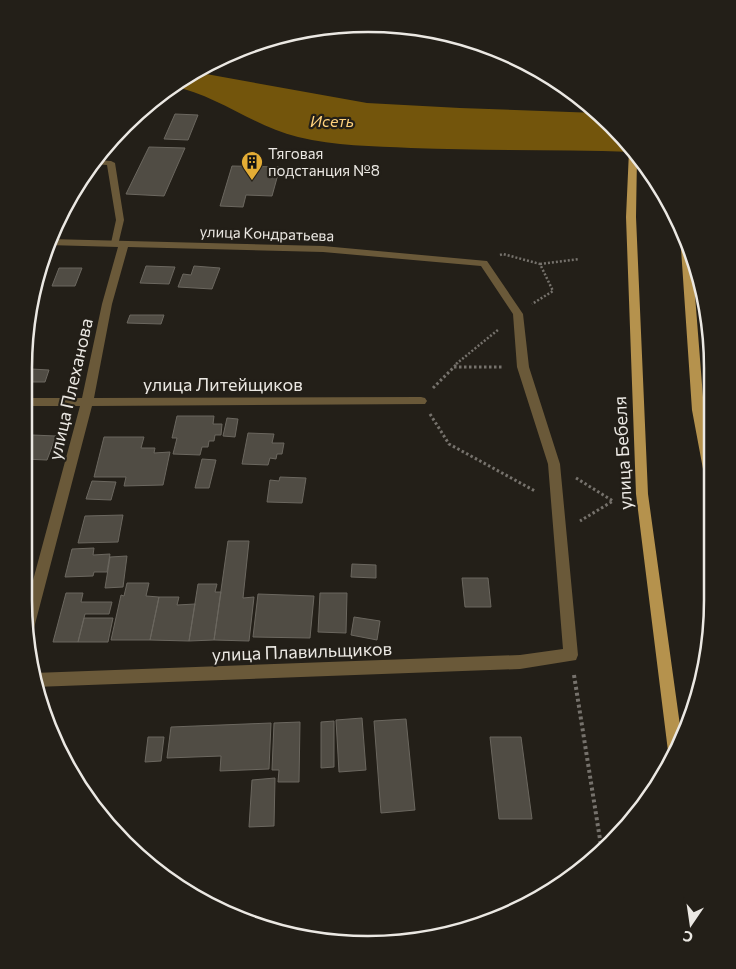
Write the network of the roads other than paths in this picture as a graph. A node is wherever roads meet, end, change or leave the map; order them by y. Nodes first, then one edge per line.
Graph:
1 (633, 162) edge
2 (103, 163) edge
3 (57, 242) edge
4 (120, 244) junction
5 (687, 264) edge
6 (421, 401) road end
7 (32, 402) edge
8 (87, 402) junction
9 (704, 442) edge
10 (32, 608) edge
11 (571, 655) joint
12 (42, 680) edge
13 (674, 737) edge

1 - 13 main road, улица Бебеля
2 - 4 lane
3 - 4 street, улица Кондратьева
4 - 8 street, улица Плеханова
4 - 11 street, улица Кондратьева
5 - 9 main road
6 - 8 street, улица Литейщиков
7 - 8 street, улица Литейщиков
8 - 10 street, улица Плеханова
11 - 12 street, улица Плавильщиков

